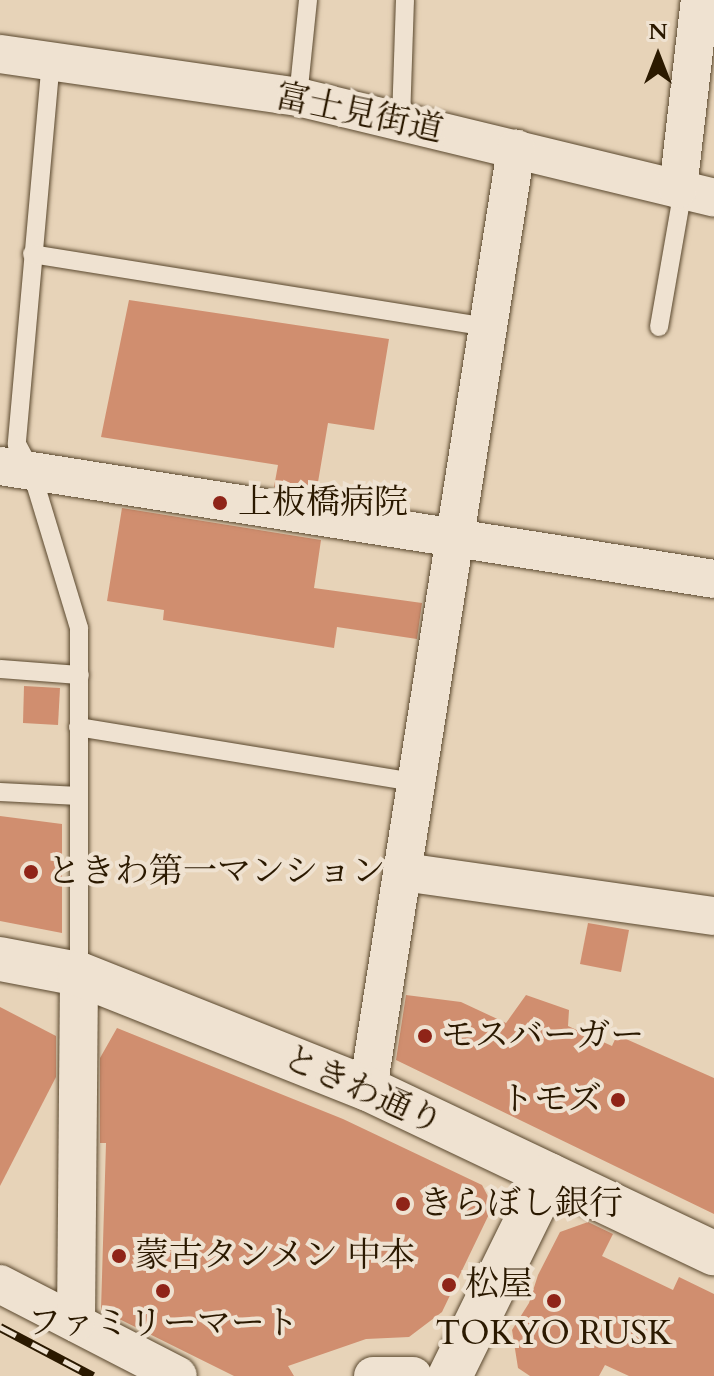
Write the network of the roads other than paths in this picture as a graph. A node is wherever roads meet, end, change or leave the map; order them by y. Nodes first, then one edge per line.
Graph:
1 (308, 0) edge
2 (405, 0) edge
3 (700, 0) edge
4 (0, 54) edge
5 (51, 60) junction
6 (298, 97) junction
7 (401, 120) junction
8 (516, 149) junction
9 (692, 193) edge
10 (32, 254) junction
11 (487, 327) junction
12 (659, 327) dead end
13 (16, 468) edge
14 (453, 537) junction
15 (714, 579) edge
16 (0, 669) edge
17 (80, 675) junction
18 (78, 727) junction
19 (415, 782) junction
20 (0, 792) edge
21 (79, 796) junction
22 (404, 872) junction
23 (714, 916) edge
24 (0, 959) edge
25 (79, 974) junction
26 (368, 1089) junction
27 (549, 1175) junction
28 (714, 1253) edge
29 (0, 1284) edge
30 (76, 1322) junction
31 (178, 1376) edge
32 (373, 1376) edge
33 (413, 1376) edge
34 (450, 1376) edge

1 - 6 lane
2 - 7 lane
3 - 9 street
4 - 5 street, 富士見街道
5 - 6 street, 富士見街道
5 - 10 lane
6 - 7 street, 富士見街道
7 - 8 street, 富士見街道
8 - 9 street, 富士見街道
8 - 11 street
9 - 12 lane
10 - 11 lane
10 - 13 lane
11 - 14 street
13 - 14 street
13 - 17 lane
14 - 15 street
14 - 19 street
16 - 17 lane
17 - 18 lane
18 - 19 lane
18 - 21 lane
19 - 22 street
20 - 21 lane
21 - 25 lane
22 - 23 street
22 - 26 street
24 - 25 street, ときわ通り
25 - 26 street, ときわ通り
25 - 30 street
26 - 27 street, ときわ通り
27 - 28 street, ときわ通り
27 - 34 street
29 - 30 street
30 - 31 street
32 - 33 street

